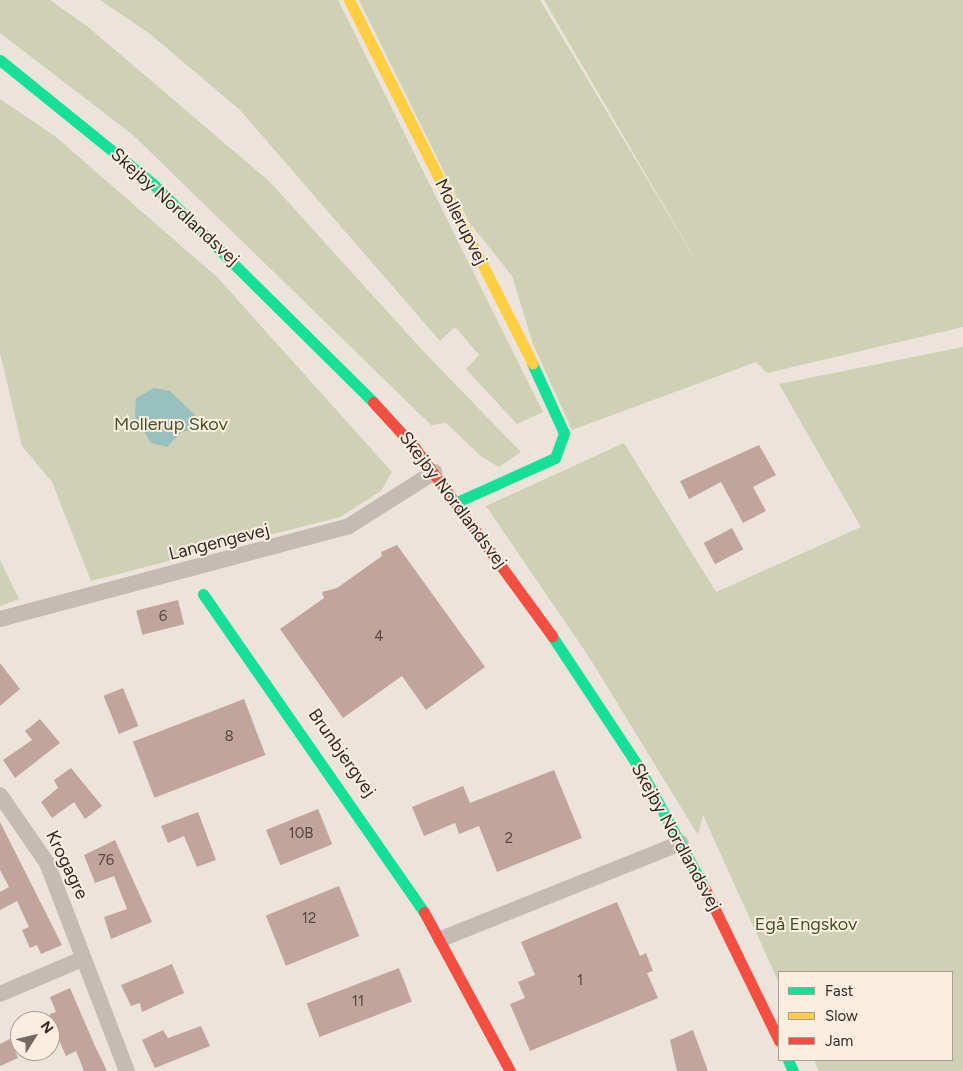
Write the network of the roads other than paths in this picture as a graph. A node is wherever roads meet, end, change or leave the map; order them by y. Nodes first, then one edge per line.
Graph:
1 (349, 0) edge
2 (0, 60) edge
3 (434, 472) junction
4 (457, 502) junction
5 (203, 594) dead end
6 (0, 619) edge
7 (0, 795) edge
8 (681, 843) junction
9 (441, 939) junction
10 (82, 960) junction
11 (0, 994) edge
12 (778, 1039) edge
13 (127, 1071) edge
14 (510, 1071) edge

1 - 4 street, Mollerupvej
2 - 3 street, Skejby Nordlandsvej
3 - 4 street, Skejby Nordlandsvej
3 - 6 street, Langengevej
4 - 8 street, Skejby Nordlandsvej
5 - 9 street, Brunbjergvej
7 - 10 street, Krogagre
8 - 9 street
8 - 12 street, Skejby Nordlandsvej
9 - 14 street, Brunbjergvej
10 - 11 street
10 - 13 street, Krogagre

